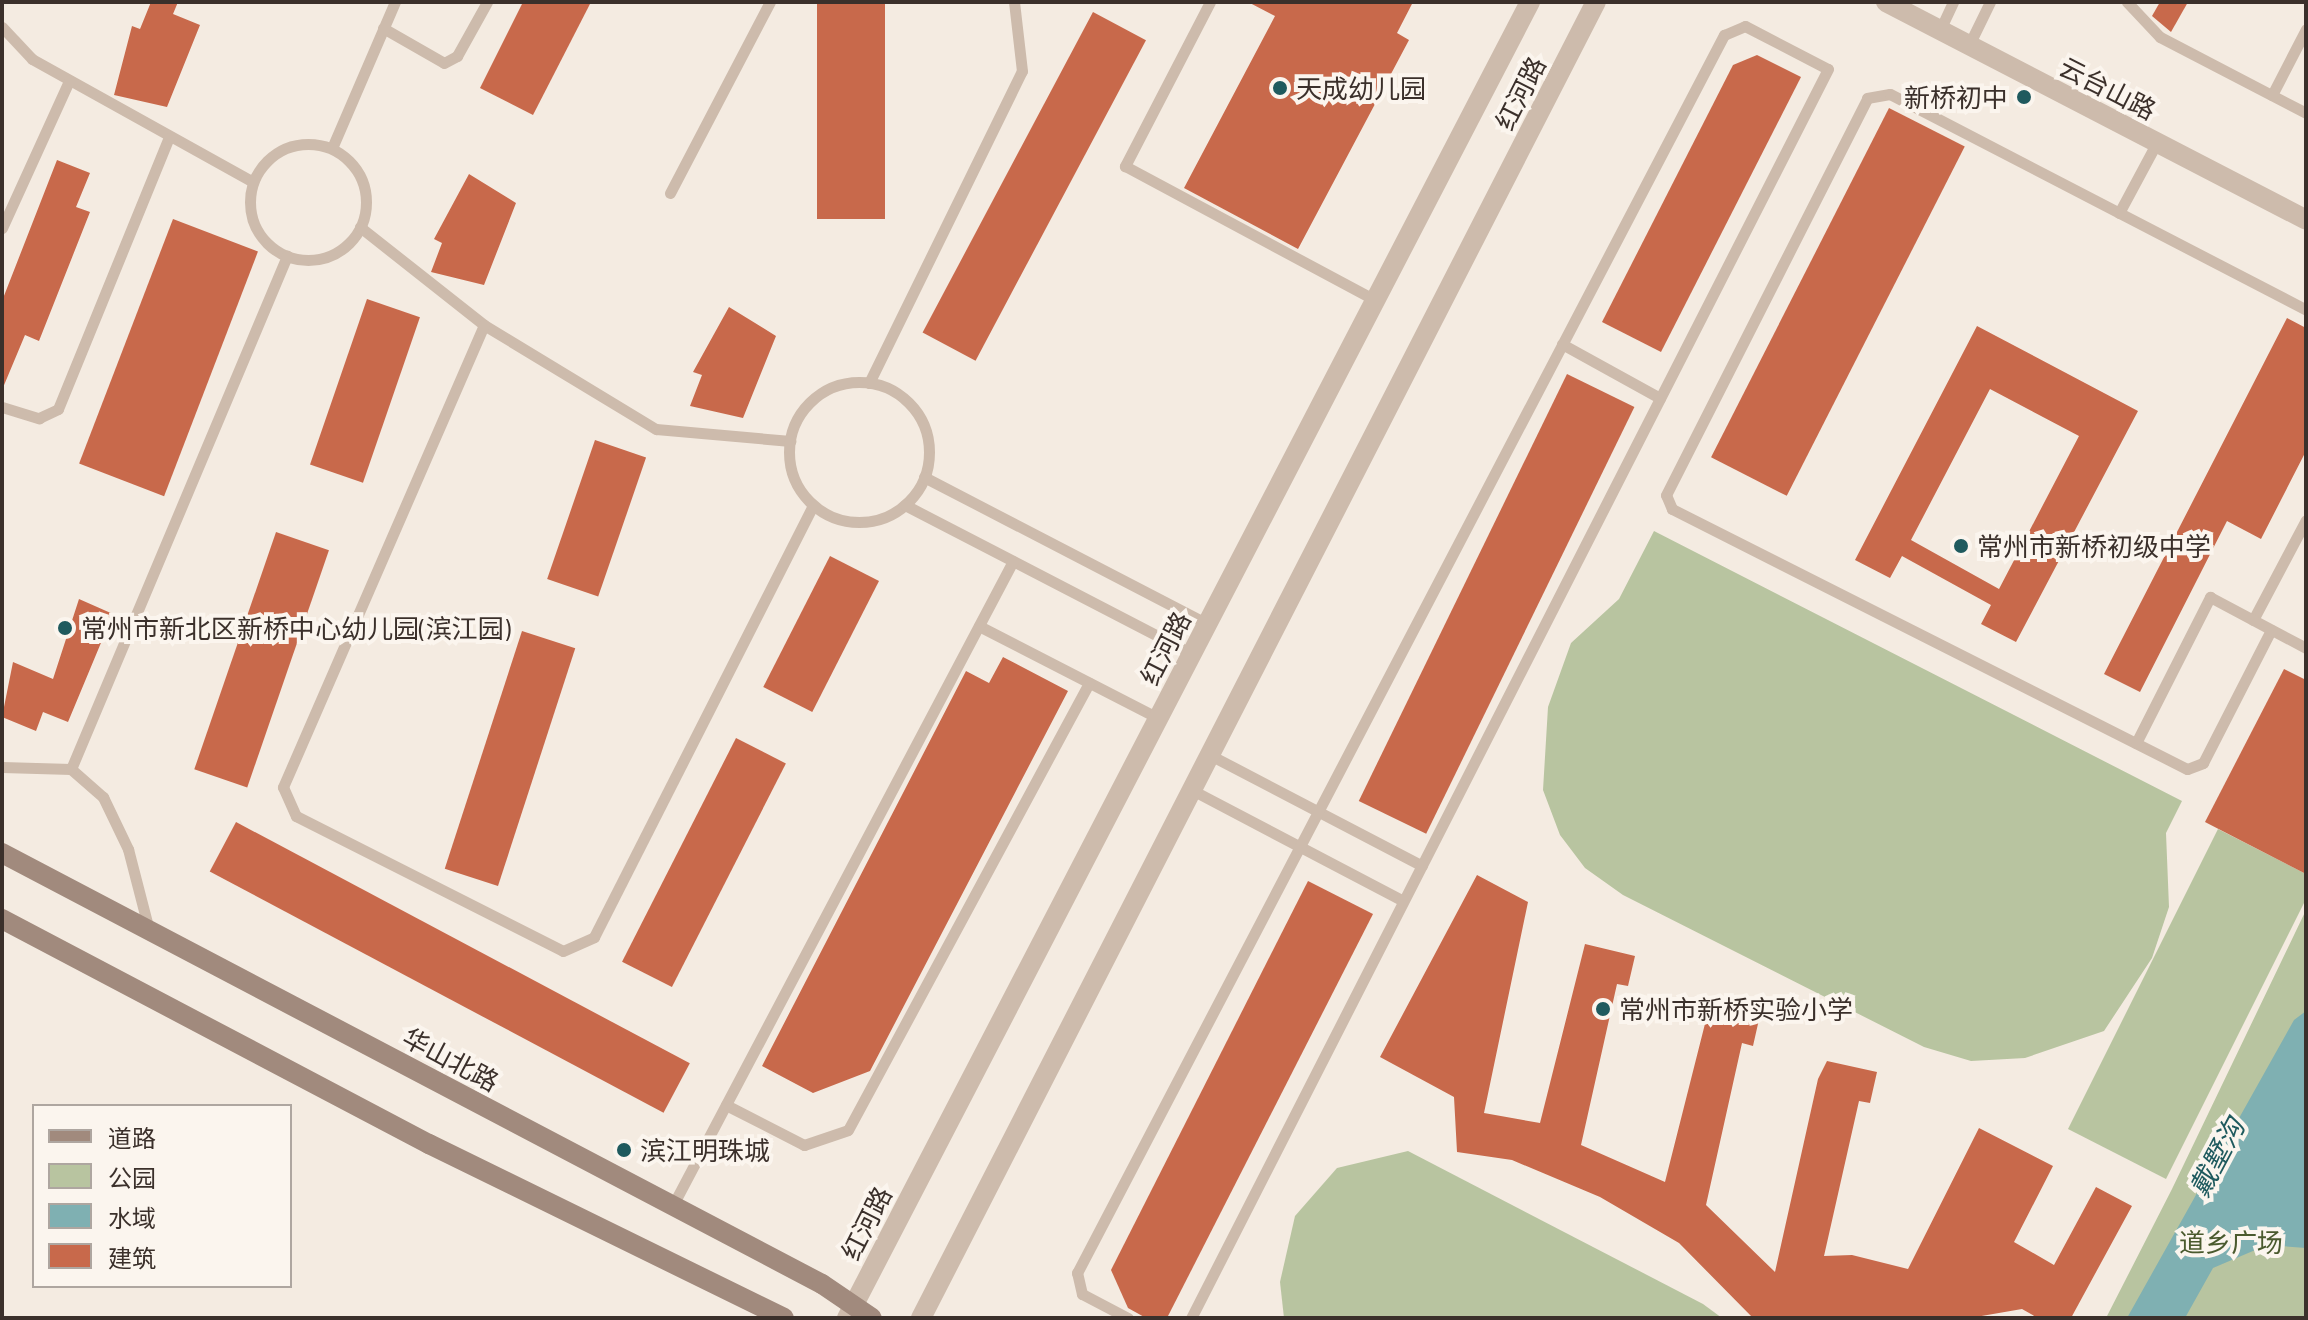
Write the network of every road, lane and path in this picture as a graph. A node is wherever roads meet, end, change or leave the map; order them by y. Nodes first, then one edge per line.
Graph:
1 (395, 2) edge
2 (487, 2) edge
3 (770, 2) edge
4 (1014, 2) edge
5 (1210, 2) edge
6 (1530, 2) edge
7 (1596, 2) edge
8 (1886, 2) edge
9 (1953, 2) edge
10 (1990, 2) edge
11 (2127, 2) edge
12 (2, 27) edge
13 (383, 28) junction
14 (2306, 29) edge
15 (1940, 30) junction
16 (1969, 45) junction
17 (69, 81) junction
18 (2272, 95) junction
19 (2306, 113) edge
20 (168, 139) junction
21 (2157, 142) junction
22 (332, 148) junction
23 (253, 182) junction
24 (670, 193) dead end
25 (2119, 213) junction
26 (2306, 220) edge
27 (360, 227) junction
28 (2, 228) edge
29 (287, 256) junction
30 (1375, 300) junction
31 (2306, 310) edge
32 (484, 325) junction
33 (1562, 344) junction
34 (869, 383) junction
35 (1660, 398) junction
36 (2, 407) edge
37 (790, 441) junction
38 (924, 477) junction
39 (905, 505) junction
40 (813, 506) junction
41 (2306, 520) edge
42 (1013, 561) junction
43 (2253, 620) junction
44 (1207, 624) junction
45 (979, 626) junction
46 (2271, 630) junction
47 (2306, 648) edge
48 (1192, 654) junction
49 (1089, 683) junction
50 (1158, 718) junction
51 (2136, 743) junction
52 (1210, 755) junction
53 (2, 767) edge
54 (71, 769) junction
55 (1192, 790) junction
56 (1318, 811) junction
57 (1300, 846) junction
58 (2, 853) edge
59 (1422, 866) junction
60 (1403, 901) junction
61 (2, 919) edge
62 (149, 930) junction
63 (726, 1105) junction
64 (673, 1205) junction
65 (849, 1313) edge
66 (784, 1318) edge
67 (872, 1318) edge
68 (921, 1318) edge
69 (1128, 1318) edge
70 (1191, 1318) edge

1 - 13 lane
2 - 13 lane
3 - 24 lane
4 - 34 lane
5 - 30 lane
6 - 30 street, 红河路
7 - 52 street, 红河路
8 - 15 street, 云台山路
9 - 15 lane
10 - 16 lane
11 - 18 lane
12 - 17 lane
13 - 22 lane
14 - 18 lane
15 - 16 street, 云台山路
16 - 21 street, 云台山路
17 - 20 lane
17 - 28 lane
18 - 19 lane
20 - 23 lane
20 - 36 lane
21 - 25 lane
21 - 26 street, 云台山路
22 - 23 lane
22 - 27 lane
23 - 29 lane
25 - 31 lane
25 - 51 lane
27 - 29 lane
27 - 32 lane
29 - 54 lane
30 - 44 street, 红河路
32 - 37 lane
32 - 40 lane
33 - 35 lane
33 - 35 lane
33 - 56 lane
34 - 37 lane
34 - 38 lane
35 - 59 lane
37 - 40 lane
38 - 39 lane
38 - 44 lane
39 - 40 lane
39 - 42 lane
41 - 43 lane
42 - 45 lane
42 - 48 lane
43 - 46 lane
43 - 51 lane
44 - 48 street, 红河路
45 - 49 lane
45 - 63 lane
46 - 47 lane
46 - 51 lane
48 - 50 street, 红河路
49 - 50 lane
49 - 63 lane
50 - 65 street, 红河路
52 - 55 street, 红河路
52 - 56 lane
53 - 54 lane
54 - 62 lane
55 - 57 lane
55 - 68 street, 红河路
56 - 57 lane
56 - 59 lane
57 - 60 lane
57 - 69 lane
58 - 62 main road, 华山北路
59 - 60 lane
60 - 70 lane
61 - 66 main road
62 - 64 main road, 华山北路
63 - 64 lane
64 - 65 main road, 华山北路
65 - 67 main road, 华山北路

